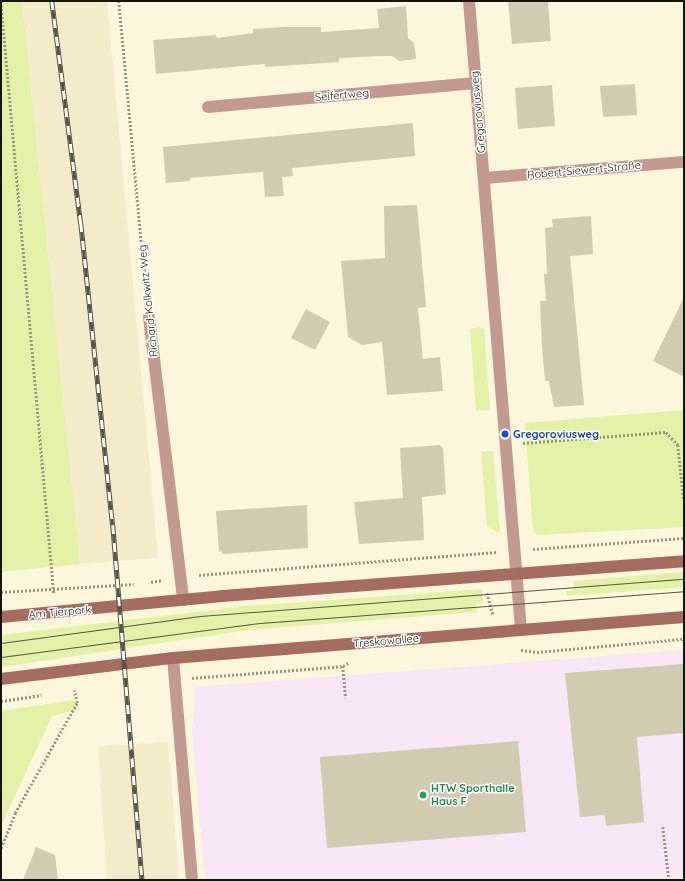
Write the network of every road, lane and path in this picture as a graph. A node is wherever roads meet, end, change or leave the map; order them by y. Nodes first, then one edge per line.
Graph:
1 (2, 1) edge
2 (119, 1) edge
3 (469, 1) edge
4 (476, 82) junction
5 (208, 107) dead end
6 (684, 162) edge
7 (484, 178) junction
8 (149, 317) joint
9 (522, 443) dead end
10 (684, 501) edge
11 (684, 538) edge
12 (529, 549) dead end
13 (492, 552) dead end
14 (684, 561) edge
15 (52, 570) dead end
16 (516, 574) junction
17 (180, 576) junction
18 (142, 583) dead end
19 (149, 583) dead end
20 (1, 592) edge
21 (183, 600) junction
22 (1, 617) edge
23 (684, 617) edge
24 (521, 630) junction
25 (684, 639) edge
26 (563, 650) dead end
27 (173, 658) junction
28 (1, 679) edge
29 (174, 679) junction
30 (74, 690) dead end
31 (346, 698) dead end
32 (663, 827) dead end
33 (1, 848) edge
34 (192, 880) edge
35 (670, 880) edge

1 - 15 path
2 - 8 path, Richard-Kolkwitz-Weg
3 - 4 street, Gregoroviusweg
4 - 5 street, Seifertweg
4 - 7 street, Gregoroviusweg
6 - 7 street, Robert-Siewert-Straße
7 - 16 street, Gregoroviusweg
8 - 17 street, Richard-Kolkwitz-Weg
9 - 10 path
11 - 12 path
13 - 17 path
14 - 16 main road
16 - 21 main road
16 - 24 street, Gregoroviusweg
17 - 19 path
17 - 21 street, Richard-Kolkwitz-Weg
18 - 20 path
21 - 22 main road, Am Tierpark
23 - 24 main road, Treskowallee
24 - 27 main road, Treskowallee
25 - 26 path
27 - 28 main road, Treskowallee
27 - 29 street
29 - 31 path
29 - 34 street
30 - 33 path
32 - 35 path

